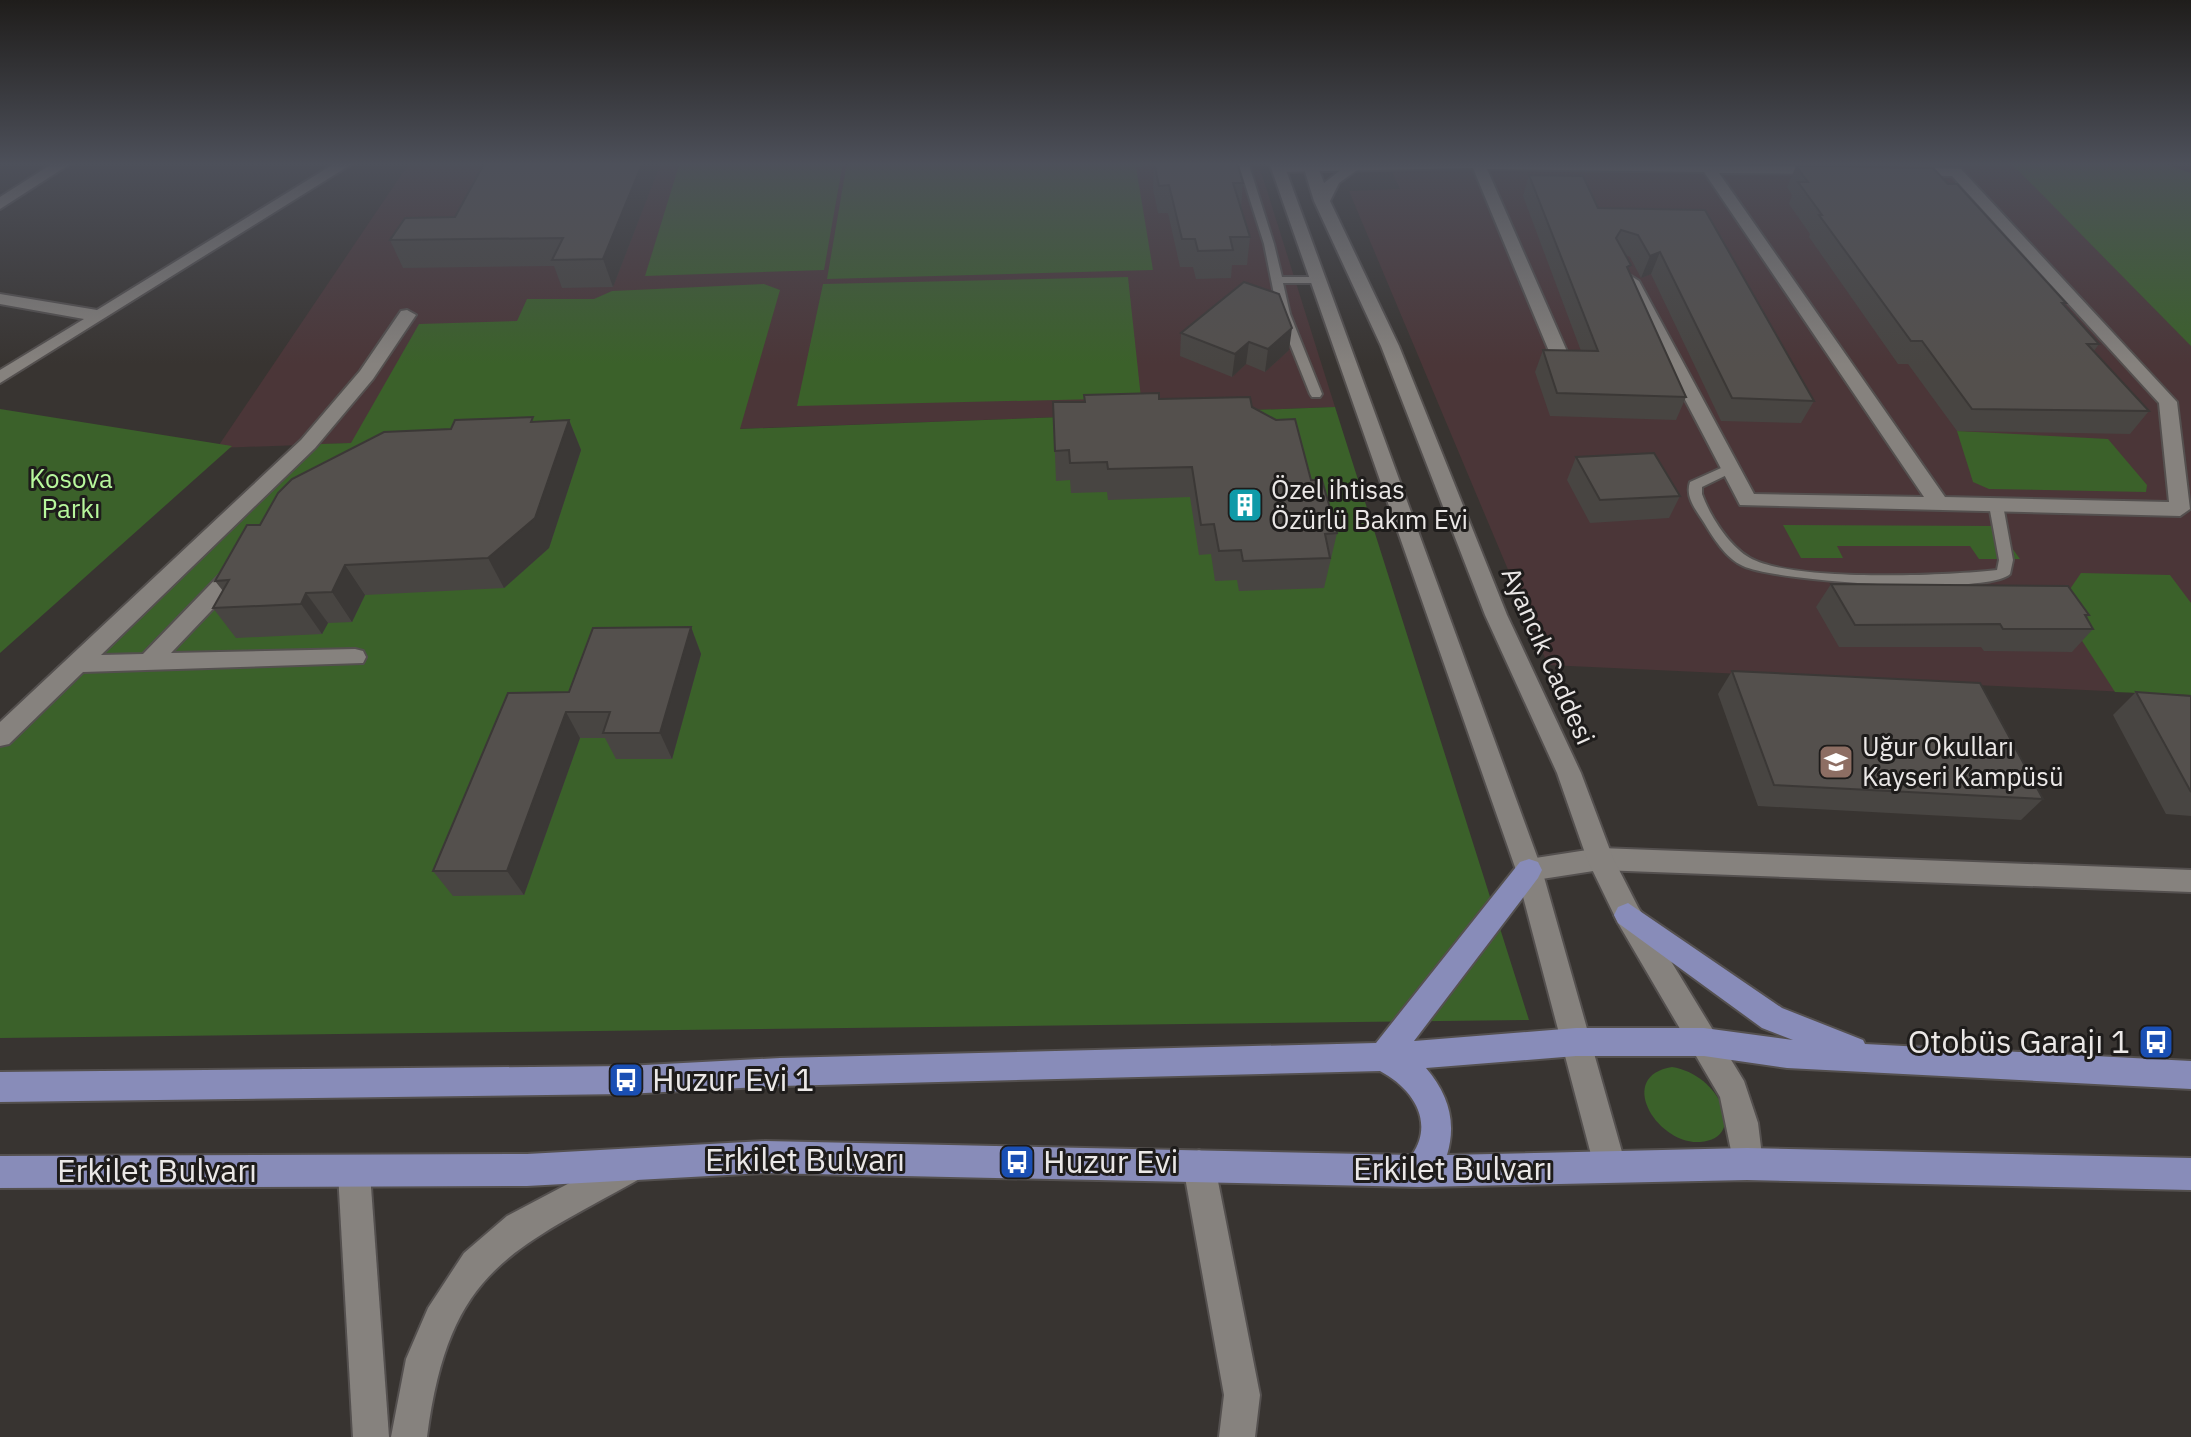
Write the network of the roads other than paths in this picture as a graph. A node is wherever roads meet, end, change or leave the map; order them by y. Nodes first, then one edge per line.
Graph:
1 (240, 229) edge
2 (1262, 229) edge
3 (1300, 229) edge
4 (1336, 229) edge
5 (1506, 229) edge
6 (1750, 229) edge
7 (2009, 229) edge
8 (1619, 258) edge
9 (1277, 280) junction
10 (1318, 280) junction
11 (0, 299) edge
12 (407, 315) dead end
13 (99, 316) junction
14 (1560, 356) edge
15 (5, 370) edge
16 (1316, 394) dead end
17 (1730, 468) junction
18 (1939, 504) junction
19 (1996, 505) junction
20 (259, 548) edge
21 (355, 657) dead end
22 (149, 662) junction
23 (76, 664) junction
24 (0, 737) edge
25 (1600, 859) junction
26 (1529, 870) junction
27 (2191, 881) edge
28 (1628, 915) junction
29 (1576, 1042) junction
30 (1704, 1042) junction
31 (1383, 1057) junction
32 (1874, 1058) junction
33 (2191, 1075) edge
34 (0, 1087) edge
35 (641, 1161) junction
36 (1747, 1164) junction
37 (1199, 1166) junction
38 (1610, 1166) junction
39 (1420, 1171) junction
40 (0, 1172) edge
41 (354, 1173) junction
42 (2191, 1174) edge
43 (371, 1437) edge
44 (409, 1437) edge
45 (1237, 1437) edge

1 - 13 street
2 - 9 lane
3 - 10 street
4 - 25 street, Ayancık Caddesi
5 - 14 street
6 - 18 street
7 - 19 street
8 - 17 street
9 - 10 lane
9 - 16 lane
10 - 26 street
11 - 13 street
12 - 23 street
13 - 15 street
17 - 18 street
17 - 19 lane
18 - 19 street
20 - 22 street
21 - 22 street
22 - 23 street
23 - 24 street
25 - 26 street
25 - 27 street
25 - 28 street, Ayancık Caddesi
26 - 29 street
26 - 31 main road
28 - 30 street, Ayancık Caddesi
28 - 32 main road
29 - 30 main road
29 - 31 main road
29 - 38 street
30 - 32 main road
30 - 36 street, Ayancık Caddesi
31 - 34 main road
31 - 39 main road
32 - 33 main road
35 - 37 main road, Erkilet Bulvarı
35 - 41 main road, Erkilet Bulvarı
35 - 44 street
36 - 38 main road, Erkilet Bulvarı
36 - 42 main road
37 - 39 main road, Erkilet Bulvarı
37 - 45 street
38 - 39 main road, Erkilet Bulvarı
40 - 41 main road, Erkilet Bulvarı
41 - 43 street

